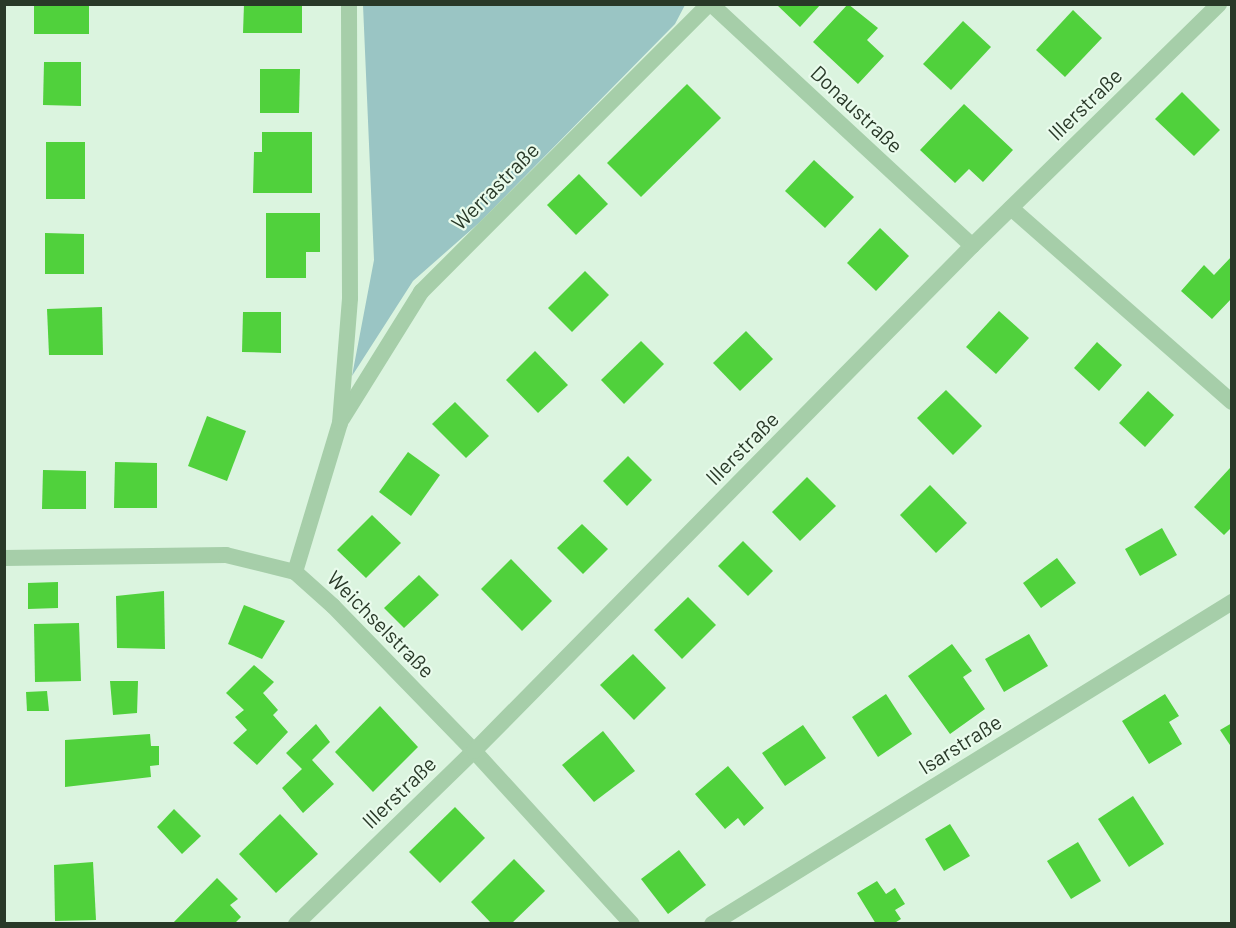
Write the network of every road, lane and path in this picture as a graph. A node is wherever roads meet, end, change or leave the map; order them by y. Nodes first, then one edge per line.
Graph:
1 (349, 4) edge
2 (710, 4) edge
3 (1219, 4) edge
4 (1011, 208) junction
5 (972, 246) junction
6 (1232, 402) edge
7 (340, 423) junction
8 (4, 558) edge
9 (295, 572) junction
10 (1232, 602) edge
11 (474, 751) junction
12 (296, 924) edge
13 (632, 924) edge
14 (712, 924) edge

1 - 7 street, Werrastraße
2 - 5 street, Donaustraße
2 - 7 street, Werrastraße
3 - 4 street, Illerstraße
4 - 5 street, Illerstraße
4 - 6 street
5 - 11 street, Illerstraße
7 - 9 street, Werrastraße
8 - 9 street, Weichselstraße
9 - 11 street, Weichselstraße
10 - 14 street, Isarstraße
11 - 12 street, Illerstraße
11 - 13 street, Weichselstraße

